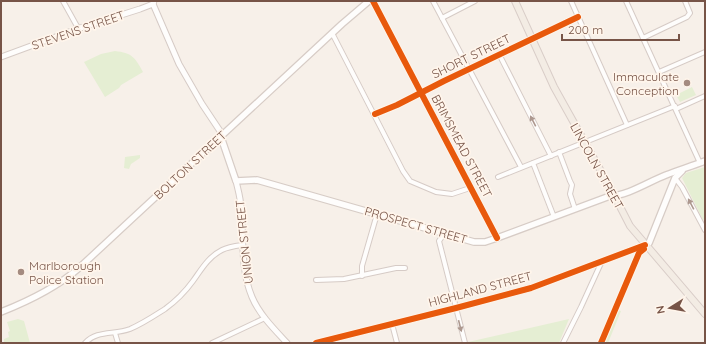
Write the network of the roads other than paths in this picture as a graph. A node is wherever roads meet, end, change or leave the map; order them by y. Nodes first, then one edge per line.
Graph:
1 (63, 1) edge
2 (369, 1) edge
3 (373, 1) edge
4 (433, 1) edge
5 (475, 1) edge
6 (515, 1) edge
7 (570, 1) edge
8 (626, 1) edge
9 (685, 1) edge
10 (153, 2) edge
11 (578, 17) junction
12 (442, 18) junction
13 (78, 28) junction
14 (332, 33) junction
15 (643, 38) junction
16 (532, 39) junction
17 (705, 52) edge
18 (499, 54) junction
19 (1, 57) edge
20 (468, 69) junction
21 (659, 72) junction
22 (421, 92) junction
23 (705, 96) edge
24 (676, 107) junction
25 (374, 114) junction
26 (627, 125) junction
27 (220, 137) junction
28 (584, 142) junction
29 (559, 152) junction
30 (551, 156) junction
31 (534, 162) junction
32 (703, 162) edge
33 (521, 167) junction
34 (683, 170) junction
35 (498, 178) dead end
36 (675, 178) junction
37 (236, 182) junction
38 (470, 188) junction
39 (615, 196) junction
40 (575, 209) junction
41 (377, 214) junction
42 (554, 217) junction
43 (705, 230) edge
44 (444, 234) junction
45 (497, 238) junction
46 (242, 245) junction
47 (645, 245) junction
48 (602, 260) junction
49 (405, 268) dead end
50 (362, 276) junction
51 (316, 280) dead end
52 (456, 308) junction
53 (1, 312) edge
54 (705, 314) edge
55 (265, 318) junction
56 (392, 324) junction
57 (115, 333) junction
58 (85, 343) edge
59 (118, 343) edge
60 (212, 343) edge
61 (287, 343) edge
62 (316, 343) edge
63 (397, 343) edge
64 (465, 343) edge
65 (563, 343) edge

1 - 13 street
2 - 14 main road, BOLTON STREET
3 - 22 street, BRIMSMEAD STREET
4 - 12 street
5 - 12 street
6 - 16 main road, LINCOLN STREET
7 - 11 street
8 - 15 street
9 - 15 street
10 - 13 street, STEVENS STREET
10 - 27 street, UNION STREET
11 - 16 street, SHORT STREET
11 - 26 street
12 - 20 street
13 - 19 street, STEVENS STREET
14 - 25 street
14 - 27 main road, BOLTON STREET
15 - 21 street
16 - 18 street, SHORT STREET
16 - 28 main road, LINCOLN STREET
17 - 21 street
18 - 20 street, SHORT STREET
30 -> 18 street
20 - 22 street, SHORT STREET
20 - 33 street
21 - 24 street
22 - 25 street, SHORT STREET
22 - 38 street, BRIMSMEAD STREET
23 - 24 street
24 - 26 street
24 - 32 street
25 - 38 street
26 - 28 street
27 - 37 main road, UNION STREET
27 - 53 main road, BOLTON STREET
28 - 29 street
28 - 39 main road, LINCOLN STREET
29 - 30 street
29 - 40 street
30 - 31 street
31 - 33 street
31 - 42 street
32 - 34 main road, PROSPECT STREET
33 - 35 street
34 - 36 main road
34 - 39 main road, PROSPECT STREET
43 -> 36 street
36 - 47 main road
37 - 41 main road, PROSPECT STREET
37 - 46 street, UNION STREET
38 - 45 street, BRIMSMEAD STREET
39 - 40 main road, PROSPECT STREET
39 - 47 main road, LINCOLN STREET
40 - 42 main road, PROSPECT STREET
41 - 44 main road, PROSPECT STREET
41 - 50 street
42 - 45 main road, PROSPECT STREET
44 - 45 main road, PROSPECT STREET
44 - 52 street
46 - 55 street, UNION STREET
46 - 57 street
47 - 48 street, HIGHLAND STREET
47 - 54 main road, LINCOLN STREET
48 - 52 street, HIGHLAND STREET
48 - 65 street
49 - 50 street
50 - 51 street
52 - 56 street, HIGHLAND STREET
52 -> 64 street
55 - 60 street
55 - 61 street, UNION STREET
56 - 62 street, HIGHLAND STREET
56 - 63 street
57 - 58 street
57 - 59 street

